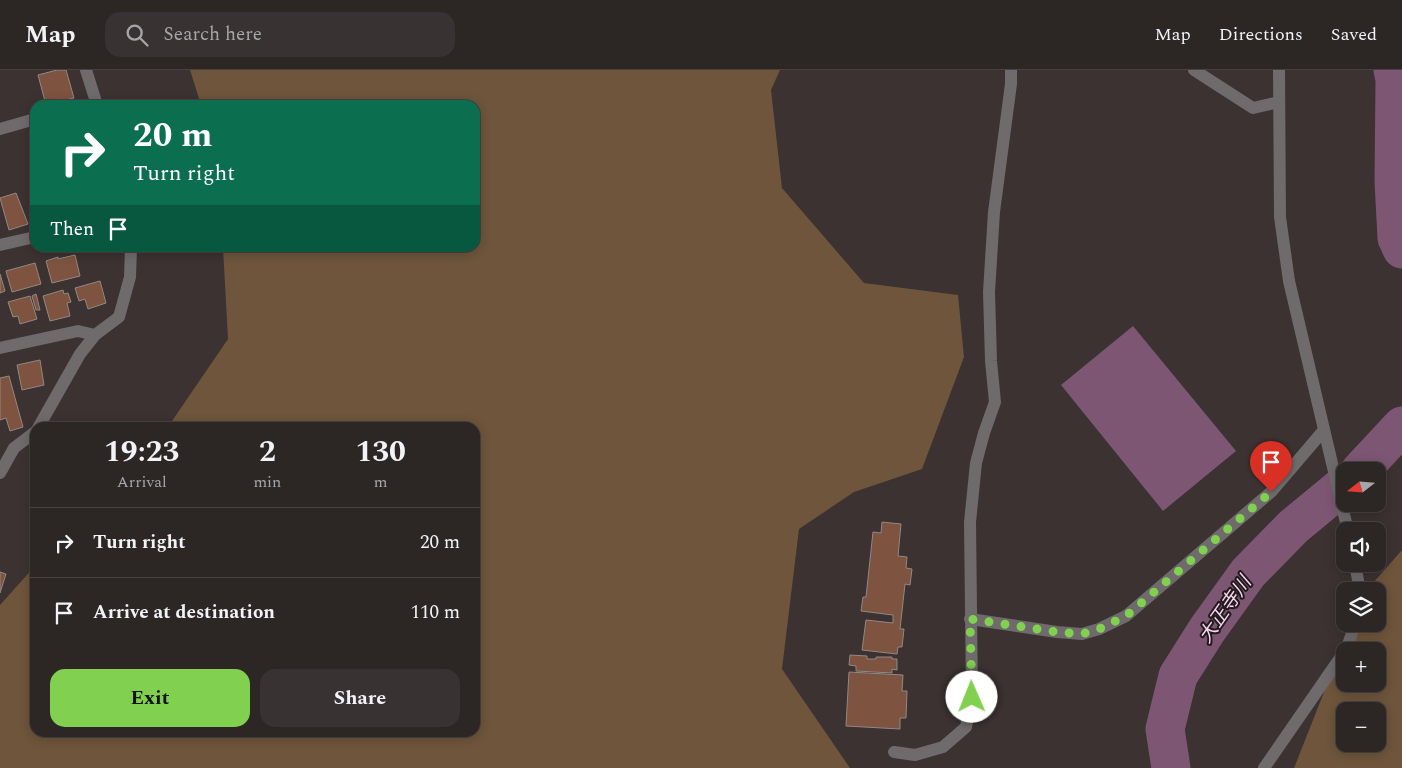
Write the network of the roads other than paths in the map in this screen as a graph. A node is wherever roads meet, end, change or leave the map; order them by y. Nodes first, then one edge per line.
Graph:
1 (86, 70) edge
2 (1011, 70) edge
3 (1194, 70) edge
4 (1279, 70) edge
5 (93, 100) edge
6 (1280, 102) junction
7 (30, 120) edge
8 (0, 129) edge
9 (30, 238) edge
10 (0, 245) edge
11 (131, 252) edge
12 (95, 335) junction
13 (0, 348) edge
14 (41, 422) edge
15 (1324, 430) junction
16 (30, 436) edge
17 (14, 448) junction
18 (0, 452) edge
19 (0, 473) edge
20 (1346, 522) edge
21 (970, 619) junction
22 (1352, 632) edge
23 (894, 752) dead end
24 (1264, 768) edge

1 - 5 street
2 - 21 street
3 - 6 street
4 - 6 street
6 - 15 street
7 - 8 street
9 - 10 street
11 - 12 street
12 - 13 street
12 - 14 street
15 - 20 street
15 - 21 street
16 - 17 street
17 - 18 street
17 - 19 street
21 - 23 street
22 - 24 street

